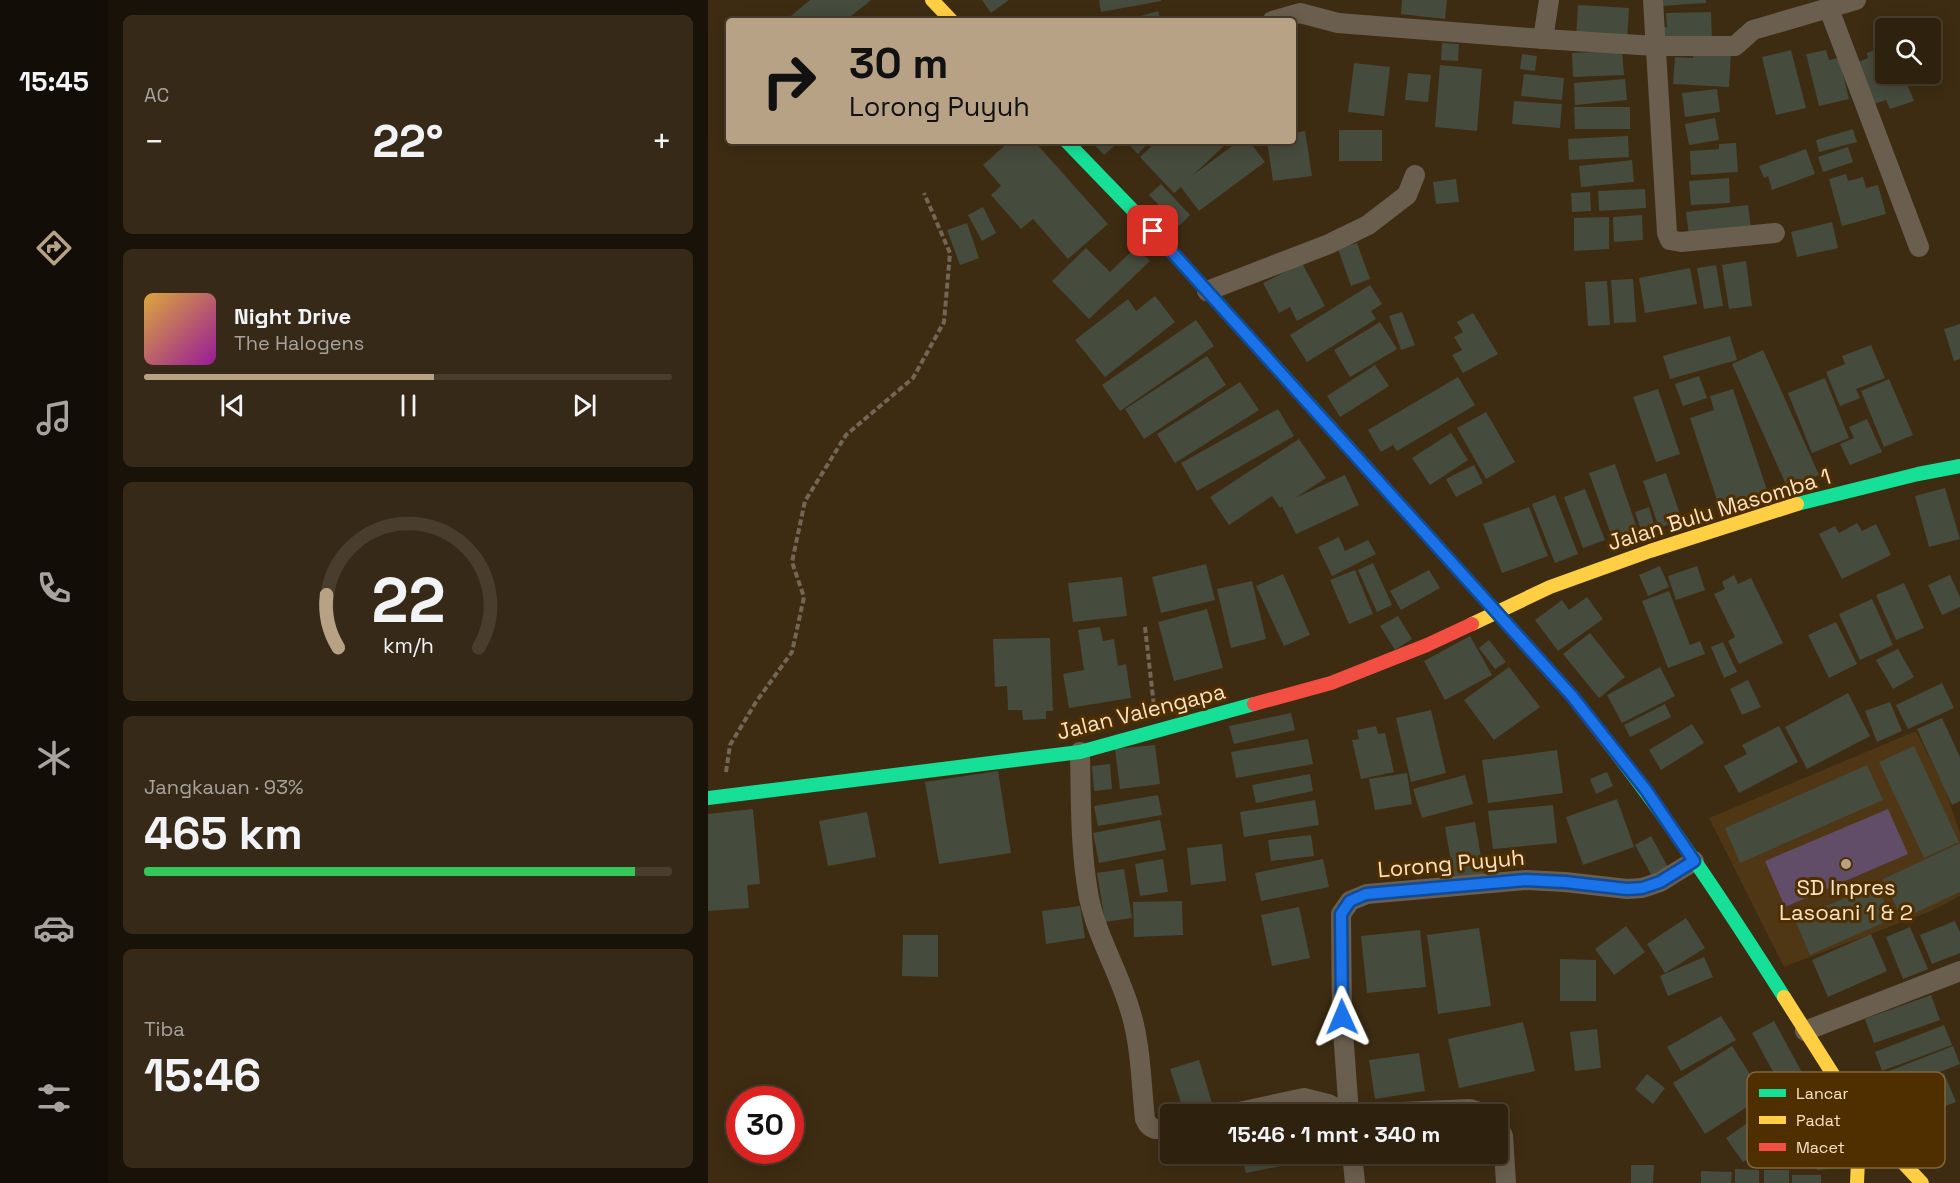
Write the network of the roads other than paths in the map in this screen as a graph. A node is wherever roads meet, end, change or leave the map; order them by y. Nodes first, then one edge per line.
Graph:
1 (932, 0) edge
2 (1549, 0) edge
3 (1653, 0) edge
4 (1856, 0) edge
5 (1828, 9) junction
6 (949, 18) edge
7 (1282, 18) edge
8 (1543, 39) junction
9 (1656, 46) junction
10 (1073, 144) edge
11 (1415, 175) dead end
12 (1775, 233) dead end
13 (1919, 247) dead end
14 (1207, 291) junction
15 (1960, 466) edge
16 (1497, 612) junction
17 (1080, 752) junction
18 (708, 798) edge
19 (1694, 861) junction
20 (1960, 971) edge
21 (1805, 1031) junction
22 (1831, 1072) edge
23 (1276, 1104) edge
24 (1328, 1104) edge
25 (1347, 1104) edge
26 (1160, 1129) edge
27 (1353, 1164) edge
28 (1505, 1164) edge
29 (1858, 1168) edge
30 (1907, 1168) edge
31 (1355, 1183) edge
32 (1506, 1183) edge
33 (1857, 1183) edge
34 (1921, 1183) edge

1 - 6 street
2 - 8 street
3 - 9 street
4 - 5 street
5 - 9 street
5 - 13 street
7 - 8 street
8 - 9 street
9 - 12 street
10 - 14 street
11 - 14 street
14 - 16 street
15 - 16 street, Jalan Bulu Masomba 1
16 - 17 street, Jalan Valengapa
16 - 19 street
17 - 18 street, Jalan Valengapa
17 - 26 street
19 - 21 street
19 - 25 street, Lorong Puyuh
20 - 21 street
21 - 22 street
23 - 24 street
27 - 31 street
28 - 32 street
29 - 33 street
30 - 34 street

